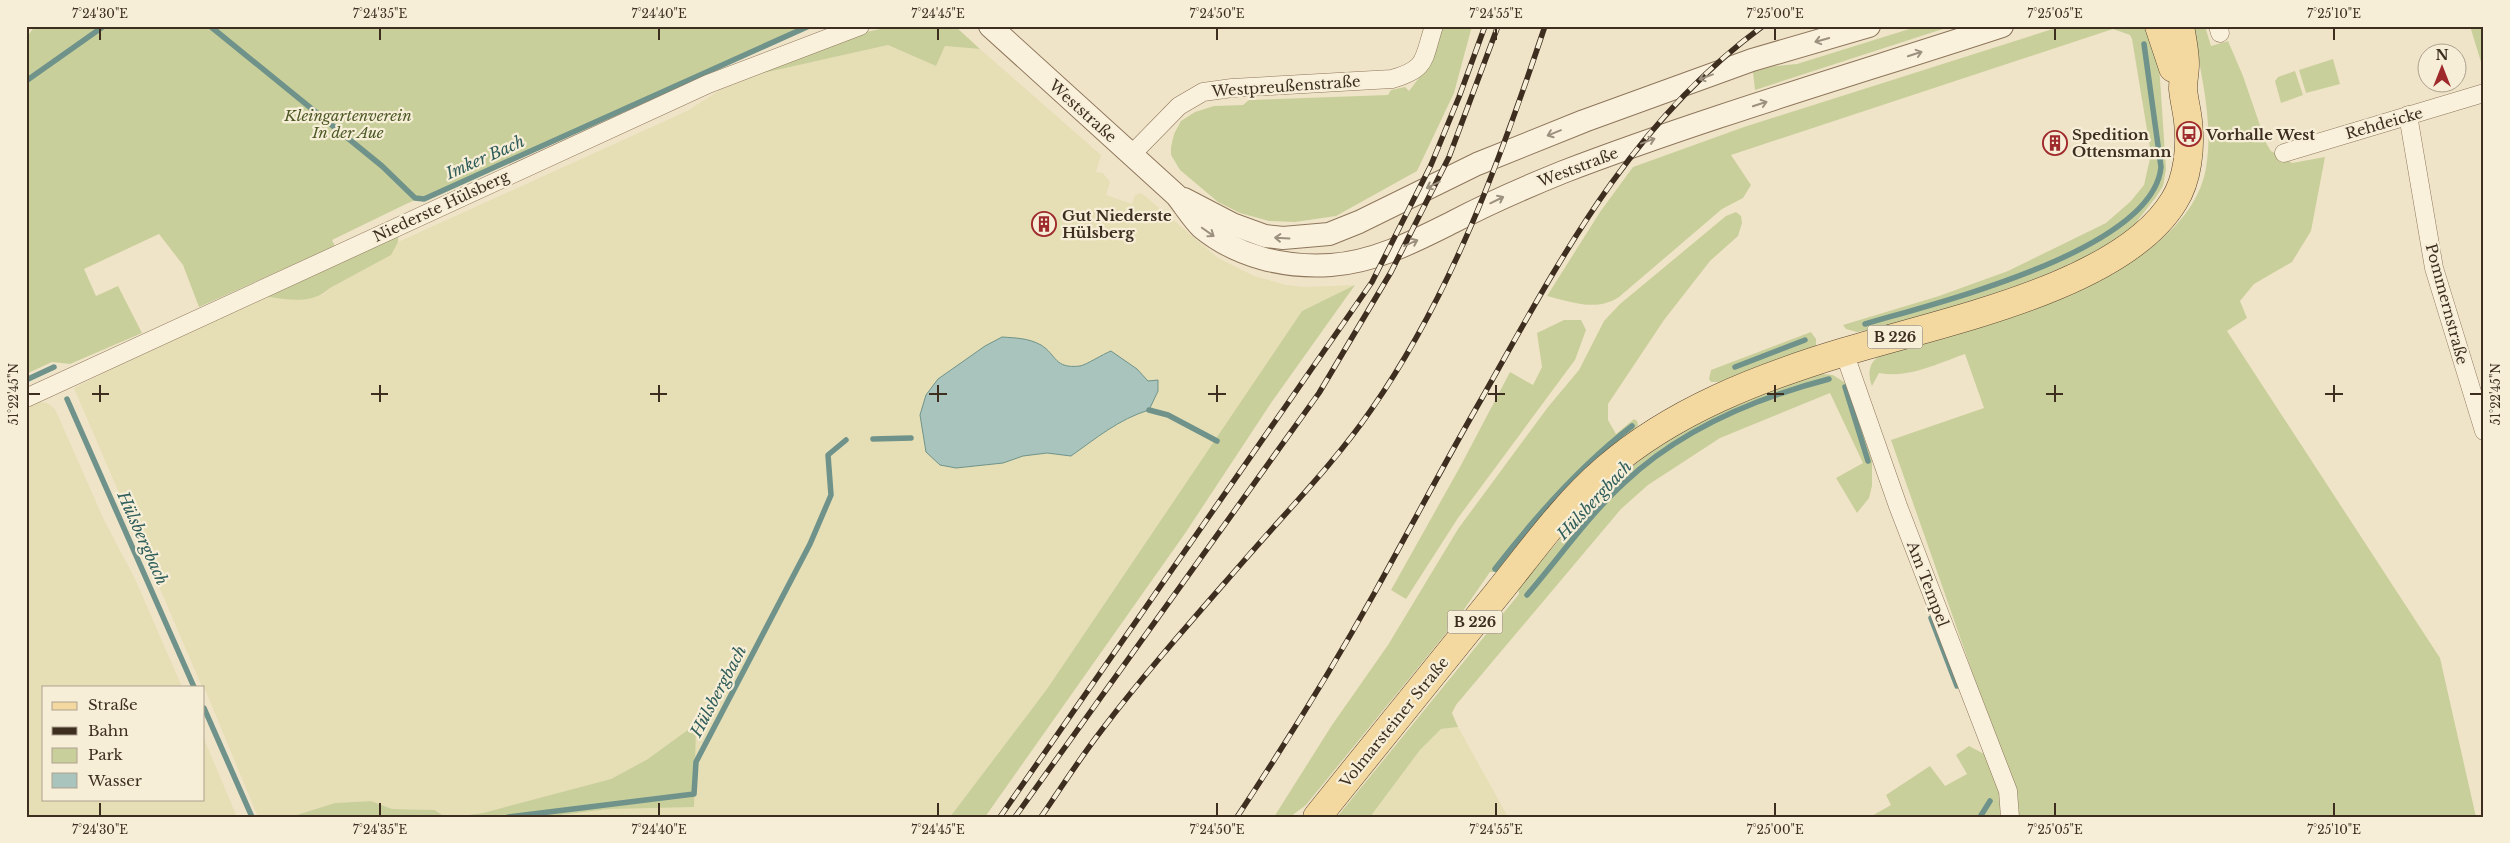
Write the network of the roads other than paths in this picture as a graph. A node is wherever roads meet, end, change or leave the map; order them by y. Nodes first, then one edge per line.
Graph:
1 (860, 26) edge
2 (990, 26) edge
3 (1434, 26) edge
4 (1869, 26) edge
5 (2002, 26) edge
6 (2159, 26) edge
7 (2180, 26) edge
8 (2183, 90) junction
9 (2484, 93) edge
10 (2408, 115) junction
11 (2284, 153) dead end
12 (1131, 155) junction
13 (1176, 195) junction
14 (1844, 352) junction
15 (26, 398) edge
16 (2484, 431) edge
17 (1316, 817) edge
18 (2010, 817) edge

1 - 15 street, Niederste Hülsberg
2 - 12 street, Weststraße
3 - 12 street, Westpreußenstraße
4 -> 13 street, Weststraße
13 -> 5 street, Weststraße
6 - 8 main road, Volmarsteiner Straße / B 226
7 - 8 main road, Volmarsteiner Straße / B 226
8 - 14 main road, Volmarsteiner Straße / B 226
9 - 10 street, Rehdeicke
10 - 11 street, Rehdeicke
10 - 16 street, Pommernstraße
12 - 13 street, Weststraße
14 - 17 main road, Volmarsteiner Straße / B 226
14 - 18 street, Am Tempel

